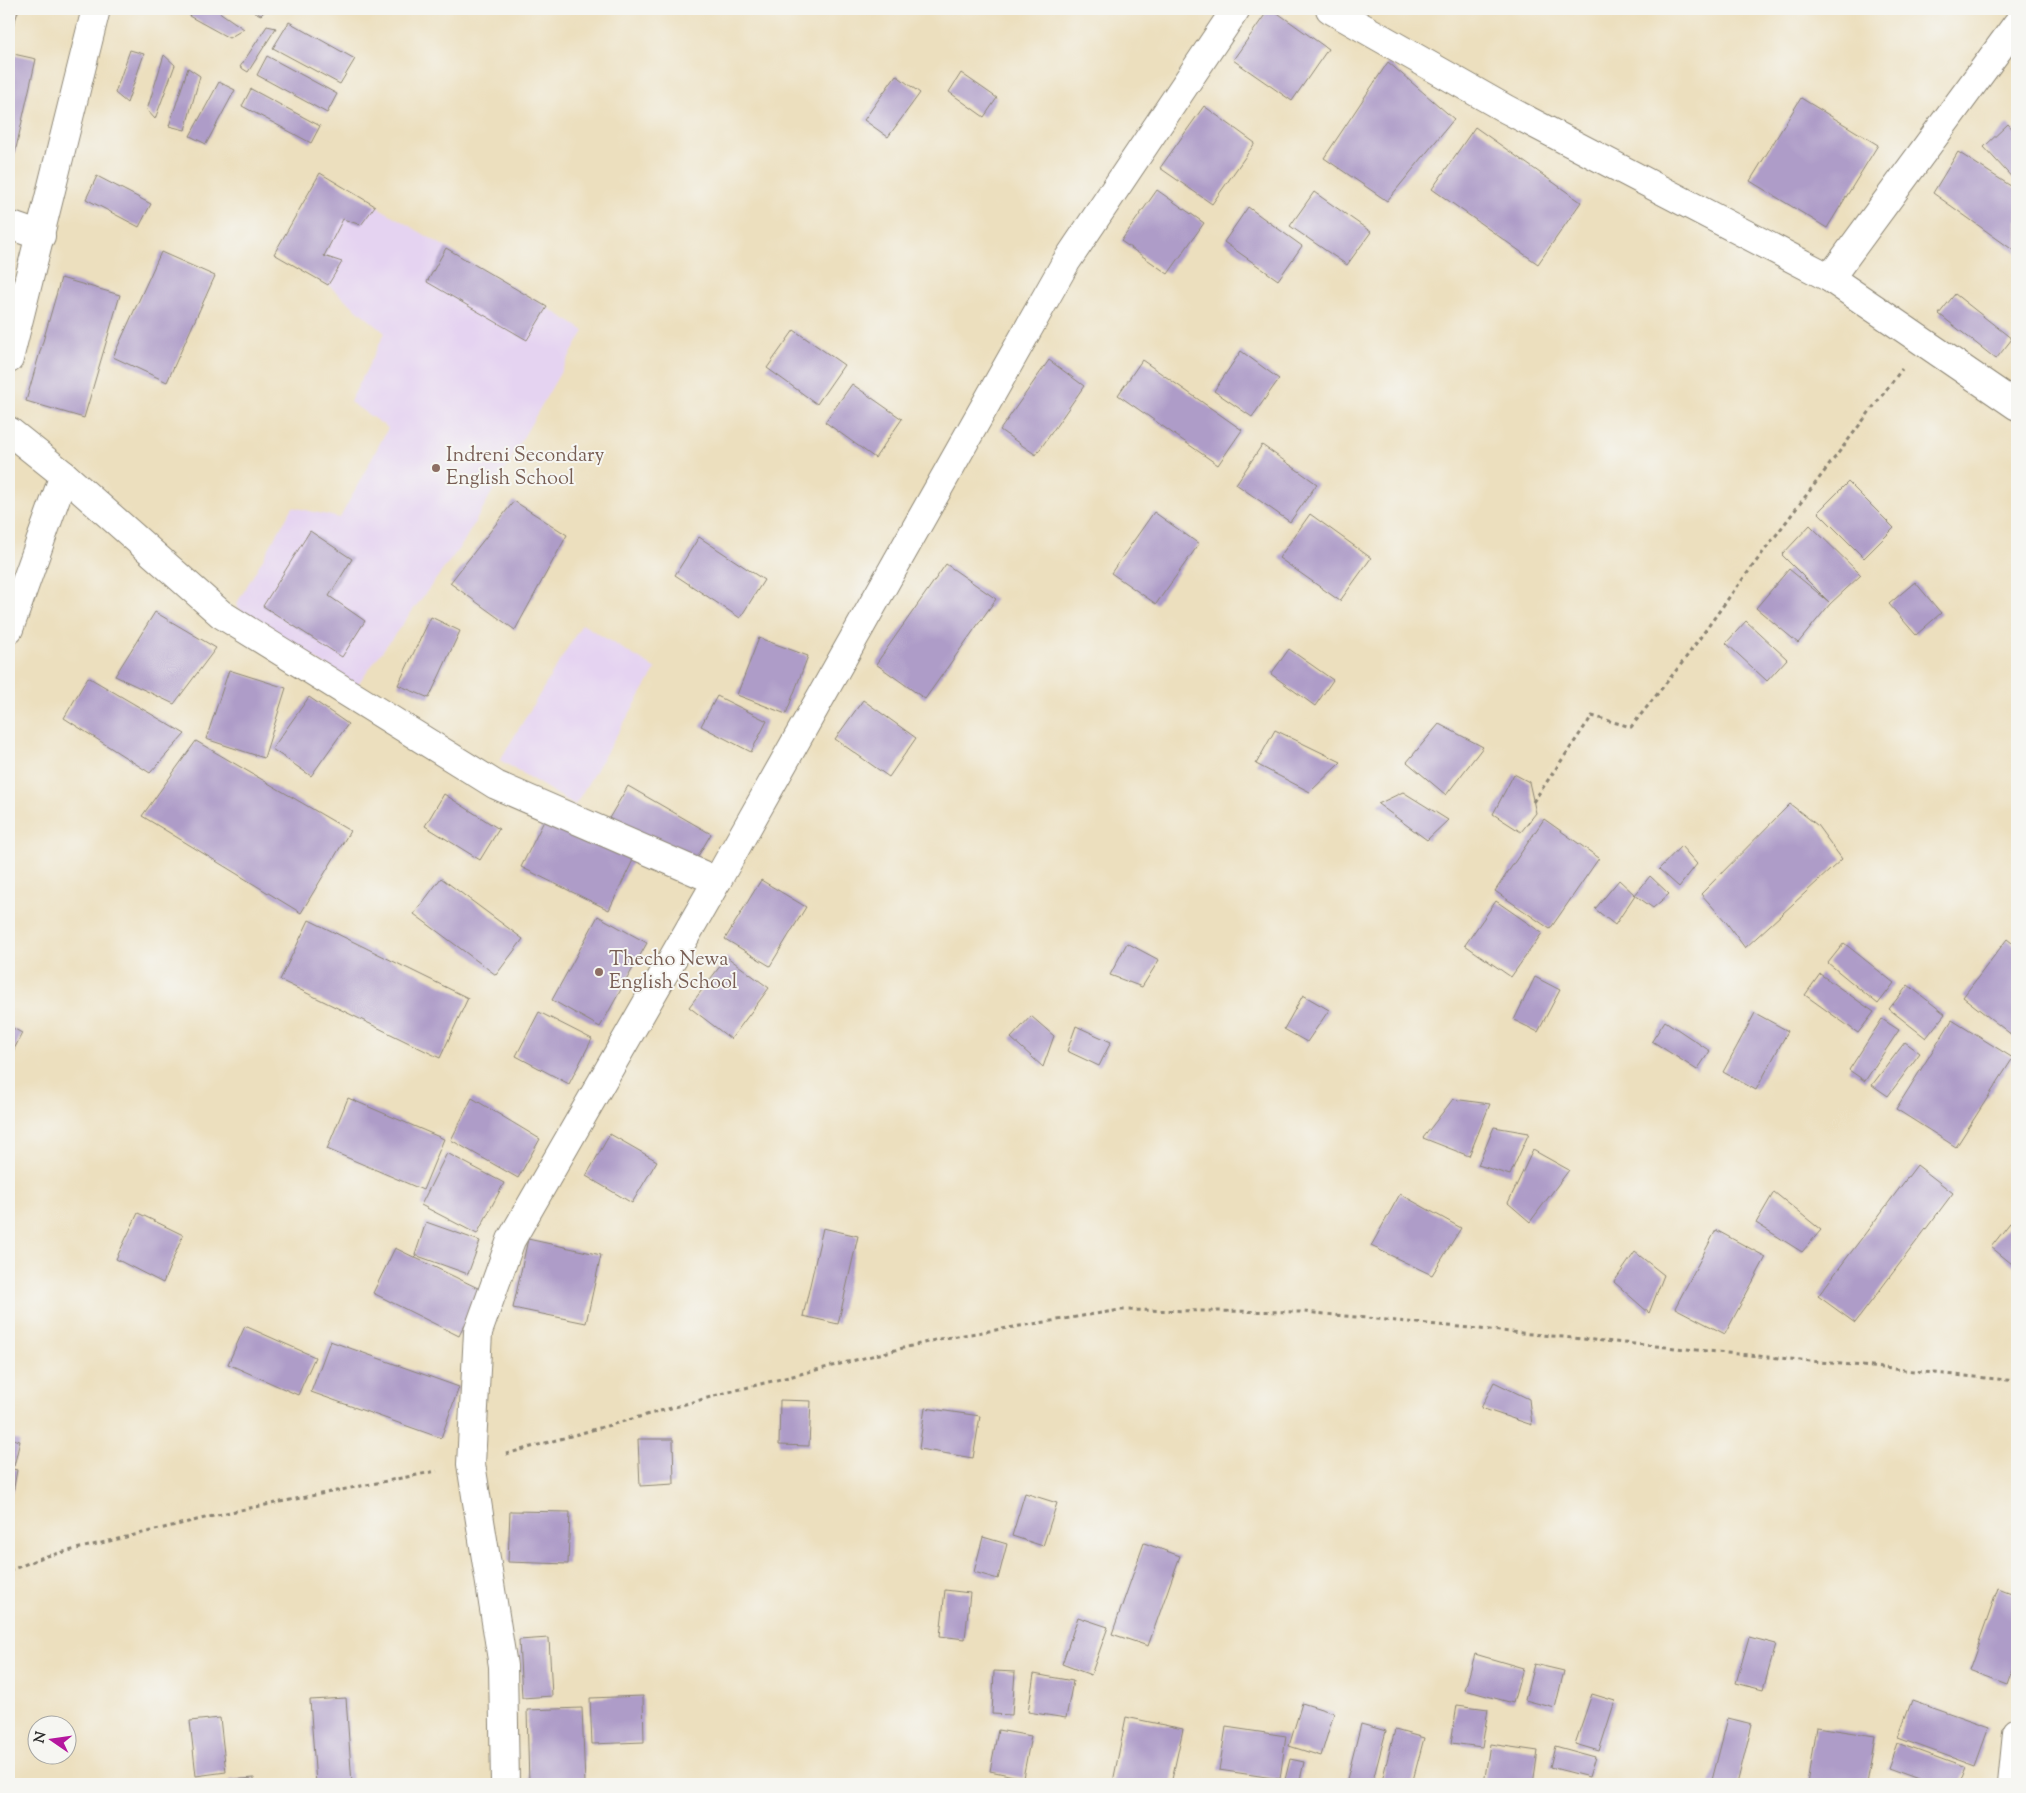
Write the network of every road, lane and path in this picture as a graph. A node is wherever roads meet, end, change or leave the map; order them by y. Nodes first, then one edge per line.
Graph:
1 (96, 9) edge
2 (1236, 9) edge
3 (1330, 9) edge
4 (2017, 24) edge
5 (9, 225) edge
6 (40, 236) junction
7 (1830, 278) junction
8 (1922, 340) junction
9 (9, 360) edge
10 (2017, 406) edge
11 (9, 431) edge
12 (64, 476) junction
13 (9, 629) edge
14 (1533, 802) dead end
15 (716, 881) junction
16 (2017, 1381) edge
17 (471, 1464) junction
18 (9, 1571) edge
19 (2017, 1733) edge
20 (505, 1784) edge
21 (2012, 1784) edge

1 - 6 street
2 - 15 street
3 - 7 street
4 - 7 street
5 - 6 street
6 - 9 street
7 - 8 street
8 - 10 street
8 - 14 path
11 - 12 street
12 - 13 street
12 - 15 street
15 - 17 street
16 - 17 path
17 - 18 path
17 - 20 street
19 - 21 street

